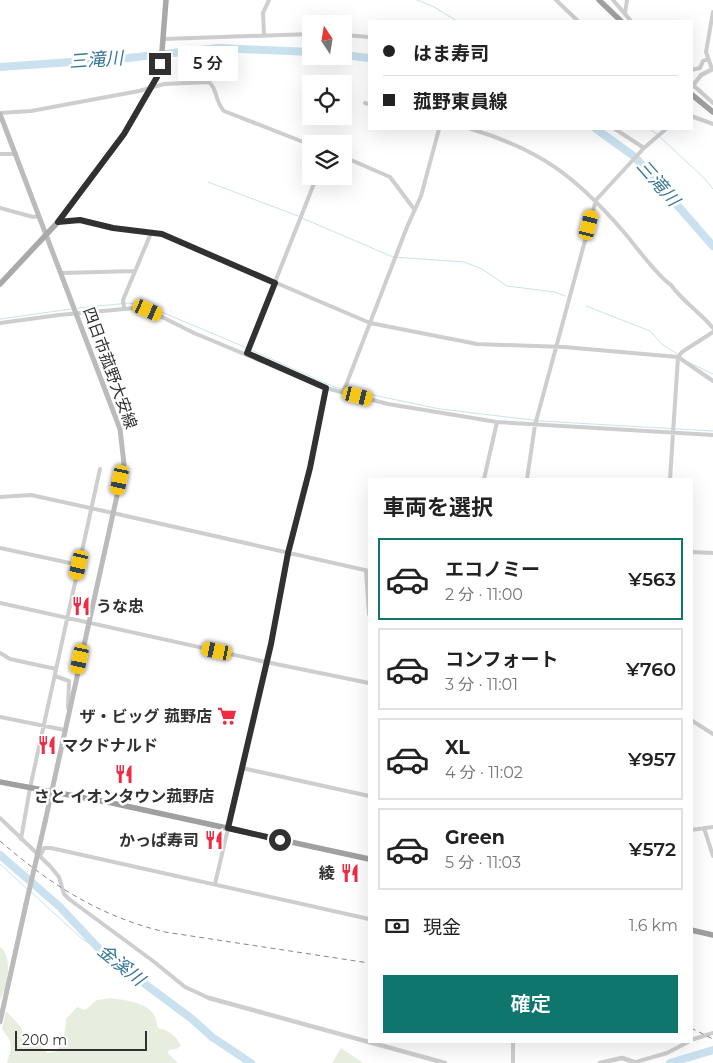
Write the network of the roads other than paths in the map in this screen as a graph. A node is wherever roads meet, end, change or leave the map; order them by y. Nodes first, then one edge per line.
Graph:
1 (166, 0) edge
2 (269, 0) edge
3 (556, 0) edge
4 (599, 0) edge
5 (613, 0) edge
6 (627, 0) edge
7 (713, 12) edge
8 (625, 13) junction
9 (577, 20) edge
10 (620, 20) edge
11 (630, 20) edge
12 (264, 34) junction
13 (302, 34) edge
14 (352, 36) edge
15 (368, 38) edge
16 (162, 40) junction
17 (708, 59) junction
18 (713, 69) edge
19 (693, 70) edge
20 (693, 85) edge
21 (693, 87) edge
22 (150, 88) junction
23 (693, 96) edge
24 (713, 103) edge
25 (713, 112) edge
26 (0, 114) edge
27 (693, 117) edge
28 (713, 124) edge
29 (439, 130) edge
30 (474, 130) edge
31 (617, 130) edge
32 (665, 130) edge
33 (302, 141) edge
34 (644, 148) junction
35 (0, 154) edge
36 (16, 154) junction
37 (352, 161) edge
38 (314, 185) edge
39 (596, 200) junction
40 (0, 208) edge
41 (414, 209) junction
42 (39, 216) junction
43 (58, 222) junction
44 (151, 233) junction
45 (47, 235) junction
46 (135, 271) junction
47 (61, 273) junction
48 (275, 283) junction
49 (0, 284) edge
50 (124, 307) junction
51 (75, 310) junction
52 (0, 323) edge
53 (370, 323) junction
54 (713, 328) edge
55 (713, 332) edge
56 (556, 346) junction
57 (247, 353) junction
58 (679, 356) junction
59 (713, 381) edge
60 (326, 388) junction
61 (343, 392) junction
62 (496, 422) junction
63 (536, 424) junction
64 (674, 432) junction
65 (713, 435) edge
66 (100, 469) dead end
67 (484, 478) edge
68 (527, 478) edge
69 (670, 478) edge
70 (0, 497) edge
71 (92, 509) junction
72 (113, 513) junction
73 (0, 548) edge
74 (693, 552) edge
75 (288, 553) junction
76 (713, 553) edge
77 (79, 565) junction
78 (367, 570) edge
79 (368, 592) edge
80 (0, 603) edge
81 (67, 618) junction
82 (89, 622) junction
83 (0, 652) edge
84 (266, 662) junction
85 (56, 669) junction
86 (55, 676) junction
87 (368, 683) edge
88 (0, 717) edge
89 (67, 718) junction
90 (693, 721) edge
91 (44, 726) junction
92 (65, 730) junction
93 (713, 734) edge
94 (242, 768) junction
95 (0, 782) edge
96 (30, 788) junction
97 (52, 792) junction
98 (368, 796) edge
99 (0, 818) edge
100 (713, 826) edge
101 (228, 828) junction
102 (704, 828) junction
103 (693, 830) edge
104 (21, 839) junction
105 (40, 856) junction
106 (713, 856) edge
107 (368, 859) edge
108 (215, 884) junction
109 (368, 919) edge
110 (693, 930) edge
111 (713, 935) edge
112 (209, 998) joint
113 (0, 1022) edge
114 (713, 1032) edge
115 (693, 1040) edge
116 (368, 1042) edge
117 (372, 1043) edge
118 (513, 1043) edge
119 (686, 1043) edge
120 (636, 1062) edge
121 (445, 1063) edge
122 (513, 1063) edge
123 (600, 1063) edge

1 - 16 main road
2 - 12 street
3 - 9 street
4 - 10 highway
5 - 8 street
6 - 8 street
7 - 17 street
8 - 11 street
12 - 13 street
12 - 16 street
14 - 15 street
16 - 22 main road
17 - 18 street
17 - 19 street
18 - 20 street
21 - 24 street
22 - 26 street
22 - 33 street
22 - 43 main road
23 - 25 highway
26 - 36 main road, 四日市菰野大安線
27 - 28 street
29 - 41 street
30 - 39 street
31 - 34 street
32 - 34 street
34 - 39 street
35 - 36 street
36 - 42 main road, 四日市菰野大安線
37 - 41 street
38 - 48 street
39 - 54 street
39 - 56 street
40 - 42 street
41 - 53 street
42 - 45 main road, 四日市菰野大安線
43 - 44 street
43 - 45 main road
44 - 46 street
44 - 48 street
45 - 47 main road, 四日市菰野大安線
45 - 49 main road
46 - 47 street
46 - 50 street
47 - 51 main road, 四日市菰野大安線
48 - 53 street
48 - 57 street
50 - 51 street
50 - 57 street
51 - 52 street
51 - 72 main road, 四日市菰野大安線
53 - 56 street
53 - 61 street
55 - 58 street
56 - 58 street
56 - 63 street
57 - 60 street
58 - 59 street
58 - 64 street
60 - 61 street
60 - 75 street
61 - 62 street
62 - 63 street
62 - 67 street
63 - 64 street
63 - 68 street
64 - 65 street
64 - 69 street
66 - 71 street
70 - 71 street
71 - 72 street
71 - 77 street
72 - 75 street
72 - 82 main road, 四日市菰野大安線
73 - 77 street
74 - 76 street
75 - 78 street
75 - 84 street
77 - 81 street
78 - 79 street
80 - 81 street
81 - 82 street
81 - 85 street
82 - 84 street
82 - 89 main road, 四日市菰野大安線
83 - 85 street
84 - 87 street
84 - 94 street
85 - 86 street
86 - 89 street
86 - 91 street
88 - 91 street
89 - 92 main road, 四日市菰野大安線
90 - 93 street
91 - 92 street
91 - 96 street
92 - 97 main road, 四日市菰野大安線
94 - 98 street
94 - 101 street
95 - 96 highway
96 - 97 highway
96 - 104 street
97 - 101 highway
97 - 113 main road, 四日市菰野大安線, bridge
99 - 104 street
100 - 102 street
101 - 107 highway
101 - 108 street
102 - 103 street
102 - 106 street
104 - 105 street
105 - 108 street
105 - 112 street
108 - 109 street
110 - 111 highway
112 - 116 street
114 - 115 street
117 - 121 street
118 - 122 street
119 - 120 street
120 - 123 street

